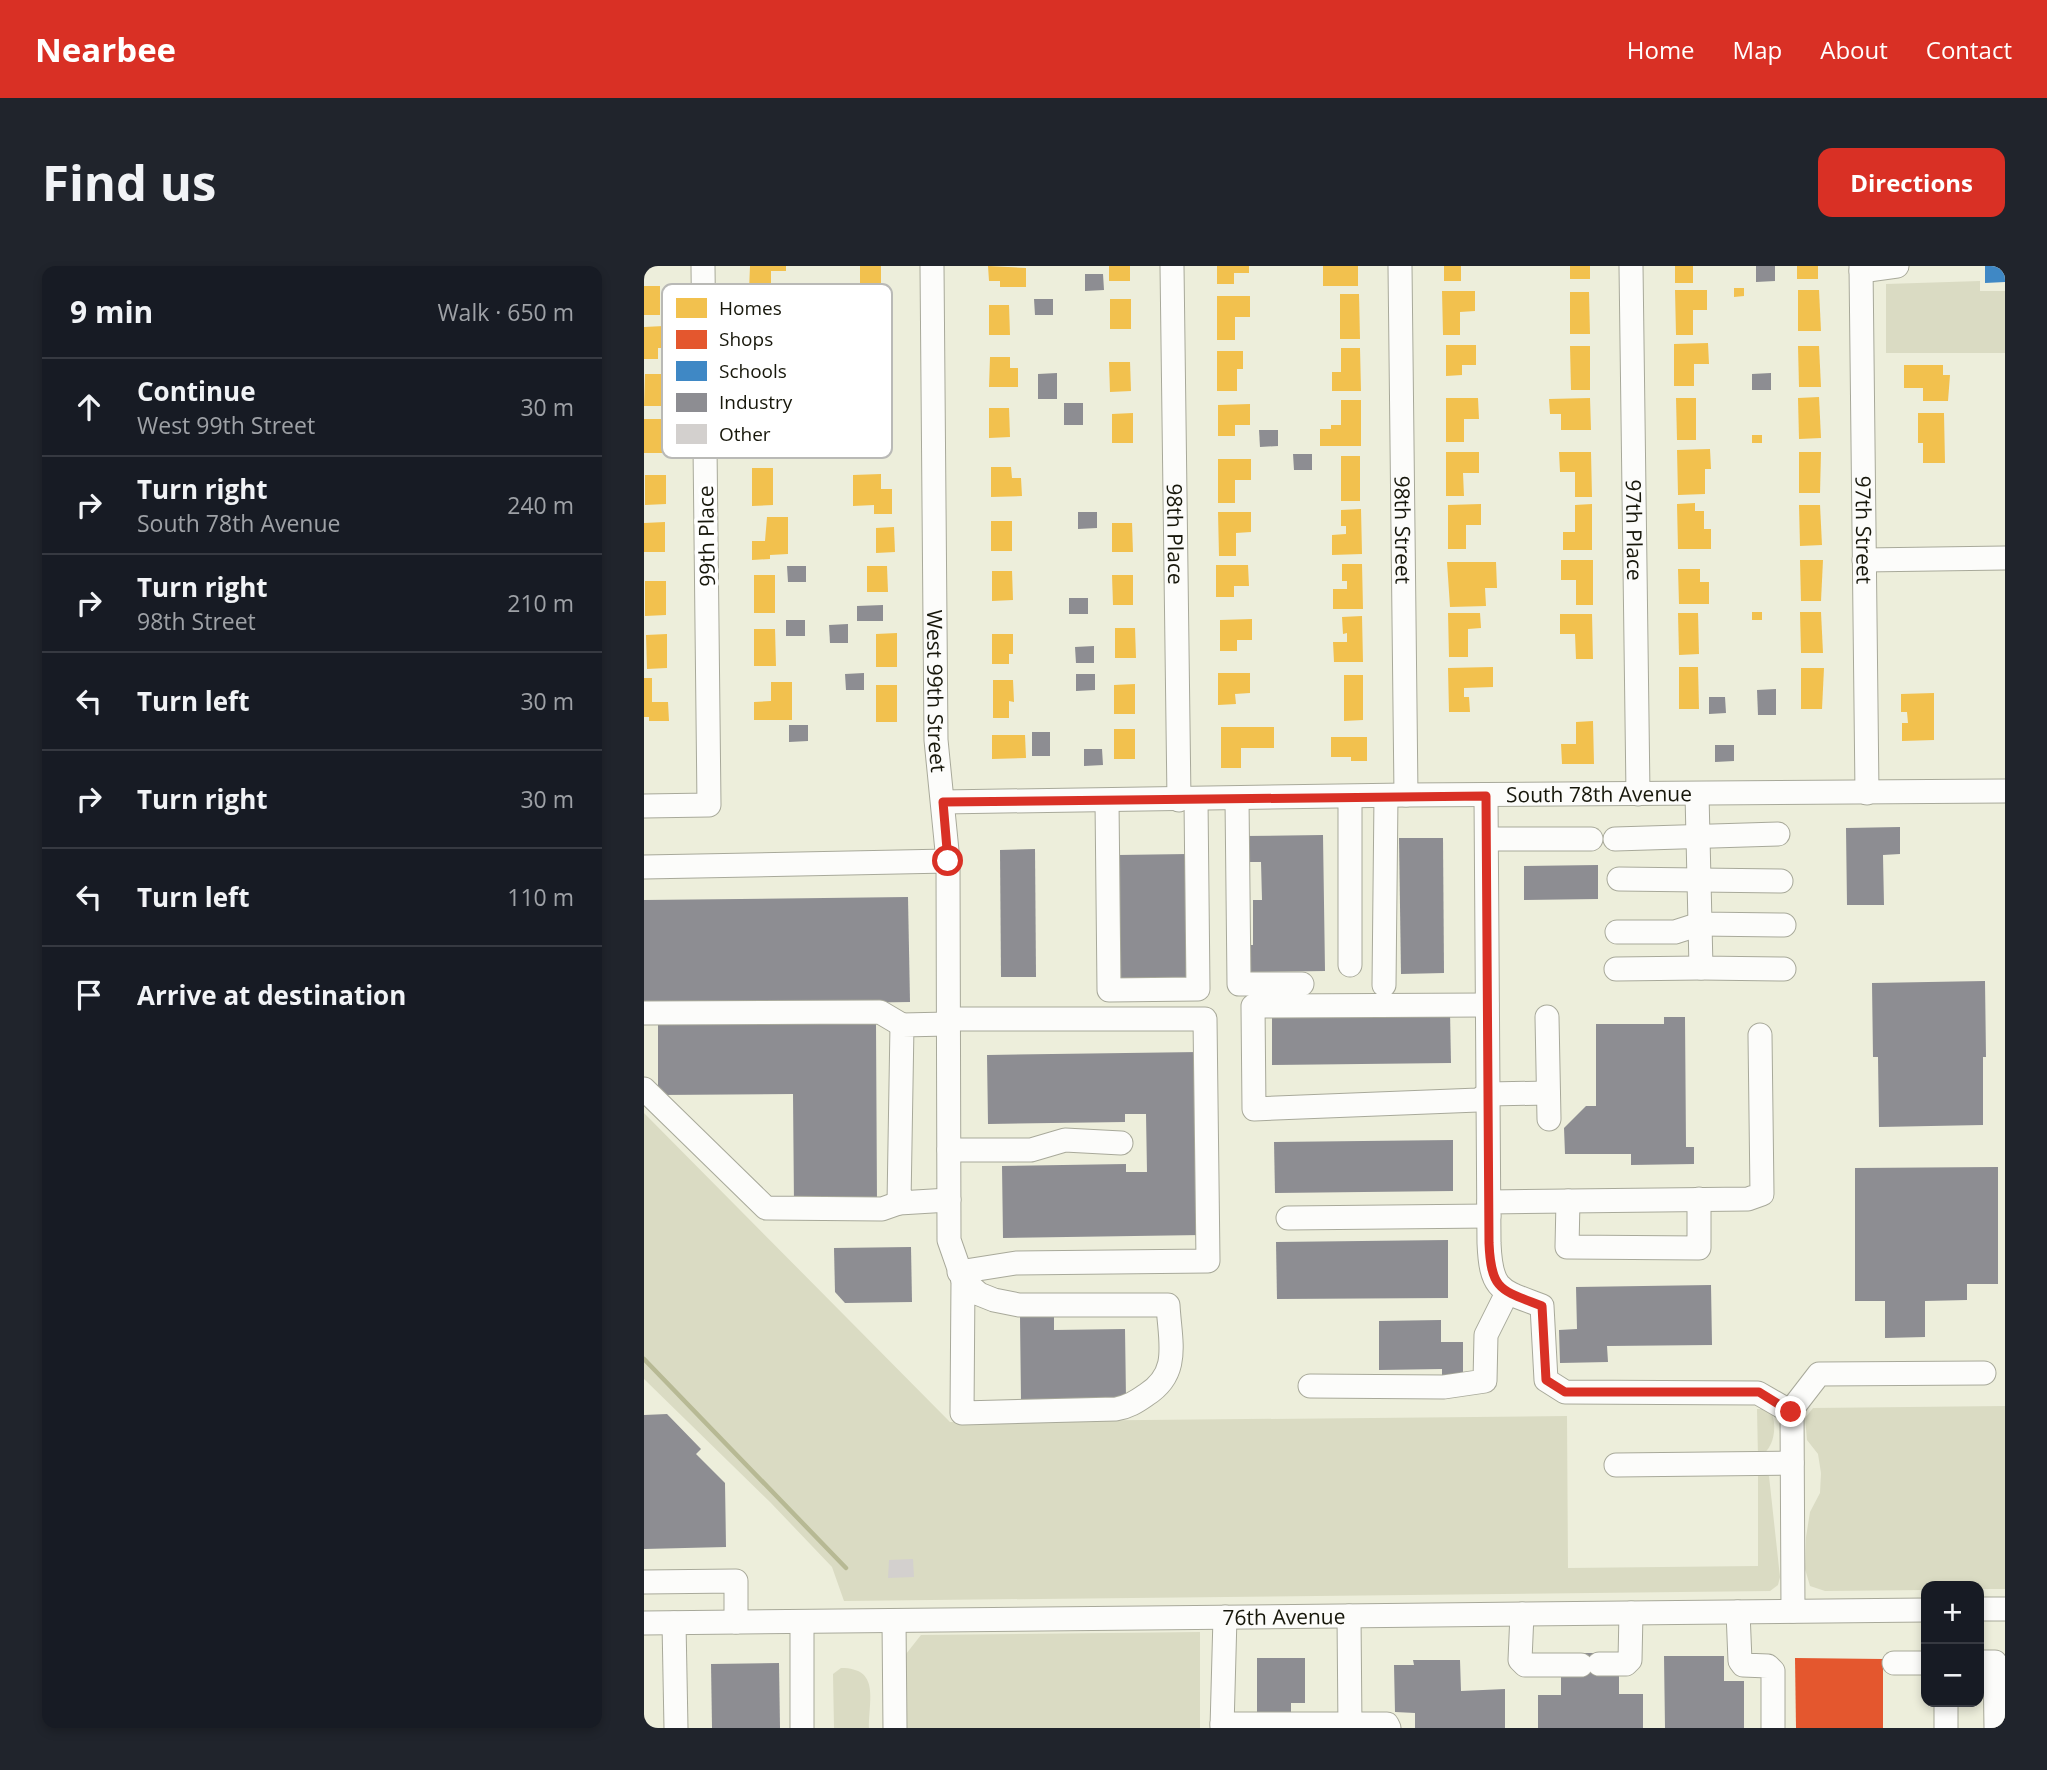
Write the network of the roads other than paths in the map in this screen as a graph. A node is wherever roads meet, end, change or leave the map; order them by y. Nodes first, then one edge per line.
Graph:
1 (704, 266) edge
2 (932, 266) edge
3 (1172, 266) edge
4 (1400, 266) edge
5 (1631, 266) edge
6 (1897, 266) edge
7 (1861, 268) edge
8 (704, 284) edge
9 (706, 458) edge
10 (2005, 558) edge
11 (1864, 560) junction
12 (2005, 791) edge
13 (1867, 793) junction
14 (1638, 794) junction
15 (1698, 794) junction
16 (1396, 796) junction
17 (1486, 796) junction
18 (1350, 797) junction
19 (1237, 799) junction
20 (1188, 800) junction
21 (1107, 801) junction
22 (943, 802) junction
23 (644, 806) edge
24 (1778, 834) dead end
25 (1698, 837) junction
26 (1487, 839) junction
27 (1591, 839) dead end
28 (1615, 839) dead end
29 (948, 861) junction
30 (644, 867) edge
31 (1619, 879) dead end
32 (1699, 880) junction
33 (1781, 881) dead end
34 (1700, 924) junction
35 (1784, 925) dead end
36 (1617, 932) dead end
37 (1350, 965) dead end
38 (1701, 968) junction
39 (1616, 969) dead end
40 (1784, 969) dead end
41 (1302, 984) dead end
42 (1384, 985) dead end
43 (1488, 1005) junction
44 (644, 1013) edge
45 (1546, 1017) dead end
46 (948, 1022) junction
47 (902, 1025) junction
48 (1760, 1035) dead end
49 (644, 1089) edge
50 (1548, 1093) junction
51 (1488, 1094) junction
52 (1549, 1119) dead end
53 (1121, 1143) dead end
54 (949, 1150) junction
55 (1699, 1199) junction
56 (949, 1200) junction
57 (1568, 1201) junction
58 (899, 1203) junction
59 (1489, 1209) junction
60 (1288, 1218) dead end
61 (961, 1276) junction
62 (1507, 1293) junction
63 (1984, 1373) dead end
64 (1310, 1386) dead end
65 (1791, 1412) junction
66 (1792, 1463) junction
67 (1616, 1465) dead end
68 (644, 1582) edge
69 (1984, 1609) edge
70 (2005, 1609) edge
71 (1921, 1610) edge
72 (1793, 1611) junction
73 (1738, 1612) junction
74 (1631, 1613) junction
75 (1522, 1614) junction
76 (1349, 1616) junction
77 (1225, 1617) junction
78 (894, 1621) junction
79 (736, 1622) junction
80 (802, 1622) junction
81 (644, 1623) edge
82 (674, 1623) junction
83 (1894, 1662) dead end
84 (1984, 1662) edge
85 (1921, 1663) edge
86 (1946, 1707) edge
87 (1222, 1726) edge
88 (1350, 1726) edge
89 (676, 1728) edge
90 (802, 1728) edge
91 (895, 1728) edge
92 (1389, 1728) edge
93 (1773, 1728) edge
94 (1946, 1728) edge
95 (1996, 1728) edge

1 - 8 street, 99th Place
2 - 22 street, West 99th Street
3 - 20 street, 98th Place
4 - 16 street, 98th Street
5 - 14 street, 97th Place
6 - 7 street
7 - 11 street, 97th Street
9 - 23 street, 99th Place
10 - 11 street
11 - 13 street, 97th Street
12 - 13 street, South 78th Avenue
13 - 15 street, South 78th Avenue
14 - 15 street, South 78th Avenue
14 - 17 street, South 78th Avenue
15 - 25 street
16 - 17 street, South 78th Avenue
16 - 18 street, South 78th Avenue
16 - 42 street, 98th Street
17 - 26 street
18 - 19 street, South 78th Avenue
18 - 37 street
19 - 20 street, South 78th Avenue
19 - 41 street
20 - 21 street, South 78th Avenue
20 - 21 street, 98th Place
21 - 22 street, South 78th Avenue
22 - 29 street, West 99th Street
24 - 25 street
25 - 28 street
25 - 32 street
26 - 27 street
26 - 43 street
29 - 30 street
29 - 46 street, West 99th Street
31 - 32 street
32 - 33 street
32 - 34 street
34 - 35 street
34 - 36 street
34 - 38 street
38 - 39 street
38 - 40 street
43 - 51 street
43 - 51 street
44 - 47 street
45 - 50 street
46 - 47 street
46 - 54 street, West 99th Street
46 - 61 street
47 - 58 street
48 - 55 street
49 - 58 street
50 - 51 street
50 - 52 street
51 - 59 street
53 - 54 street
54 - 56 street, West 99th Street
55 - 57 street
55 - 57 street
56 - 58 street
56 - 61 street, West 99th Street
57 - 59 street
59 - 60 street
59 - 62 street
61 - 61 street, West 99th Street
62 - 64 street
62 - 65 street
63 - 65 street
65 - 66 street
66 - 67 street
66 - 72 street
68 - 79 street
69 - 70 street
71 - 72 street, 76th Avenue
72 - 73 street, 76th Avenue
73 - 74 street, 76th Avenue
73 - 93 street
74 - 75 street, 76th Avenue
74 - 75 street
75 - 76 street, 76th Avenue
76 - 77 street, 76th Avenue
76 - 88 street
77 - 78 street, 76th Avenue
77 - 87 street
78 - 80 street, 76th Avenue
78 - 91 street
79 - 80 street, 76th Avenue
79 - 82 street, 76th Avenue
80 - 90 street
81 - 82 street, 76th Avenue
82 - 89 street
83 - 85 street
84 - 95 street
86 - 94 street
87 - 88 street
88 - 92 street

